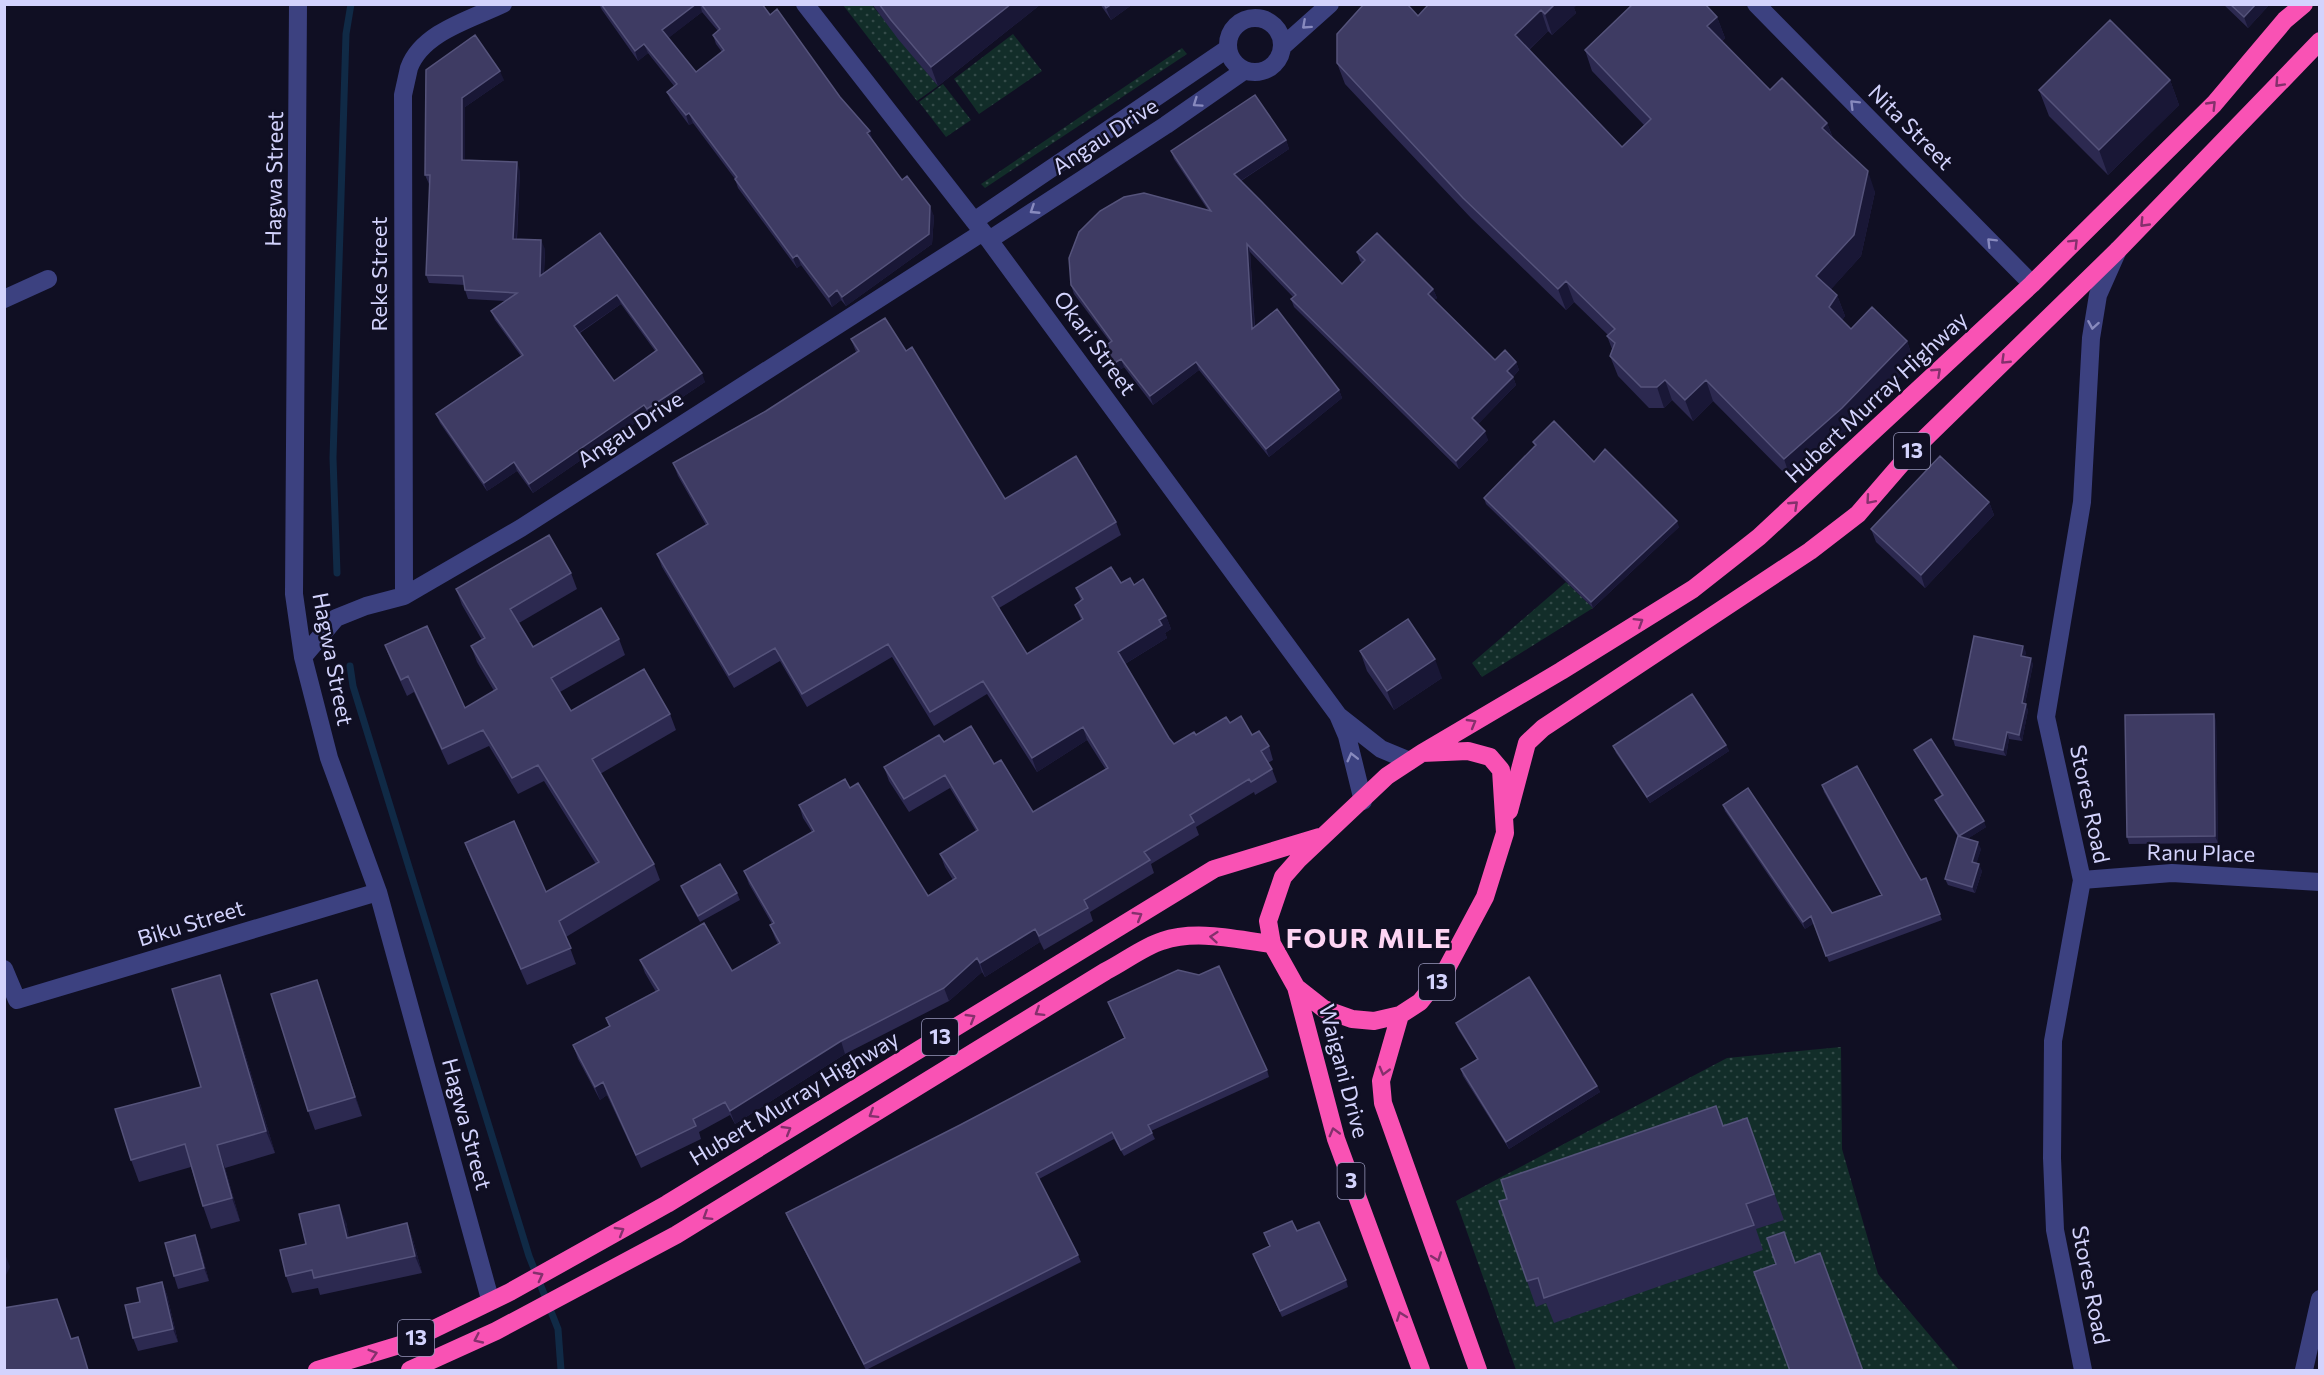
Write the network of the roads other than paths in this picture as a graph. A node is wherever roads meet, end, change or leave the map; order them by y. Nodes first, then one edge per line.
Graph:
1 (298, 4) edge
2 (503, 4) edge
3 (805, 4) edge
4 (1330, 4) edge
5 (1756, 4) edge
6 (2304, 4) edge
7 (2319, 40) edge
8 (1283, 46) junction
9 (1227, 49) junction
10 (1245, 70) junction
11 (982, 231) junction
12 (2118, 250) junction
13 (48, 279) dead end
14 (2032, 284) junction
15 (4, 299) edge
16 (404, 596) junction
17 (303, 657) junction
18 (1338, 715) junction
19 (1416, 757) junction
20 (1362, 801) junction
21 (1504, 833) junction
22 (1320, 837) junction
23 (2082, 880) junction
24 (2319, 882) edge
25 (378, 892) junction
26 (1272, 944) junction
27 (4, 969) edge
28 (1296, 987) junction
29 (1400, 1015) junction
30 (490, 1299) junction
31 (2319, 1299) edge
32 (317, 1371) edge
33 (410, 1371) edge
34 (1421, 1371) edge
35 (1478, 1371) edge
36 (2083, 1371) edge
37 (2304, 1371) edge

1 - 17 street, Hagwa Street
2 - 16 street, Reke Street
3 - 11 street, Okari Street
4 -> 8 street
14 -> 5 street, Nita Street
14 -> 6 highway, Hubert Murray Highway / 13
7 -> 12 highway, 13
8 - 9 street
8 - 10 street
9 - 10 street
9 - 11 street
10 -> 11 street, Angau Drive
11 - 16 street, Angau Drive
11 - 18 street, Okari Street
12 -> 21 highway, 13
12 -> 23 street, Stores Road
13 - 15 street
19 -> 14 highway, Hubert Murray Highway / 13
16 - 17 street, Angau Drive
17 - 25 street, Hagwa Street
18 - 19 street, Okari Street
20 -> 18 street, Okari Street
19 - 20 highway, 13
19 - 21 highway, 13
20 - 22 highway, 13
21 - 29 highway, 13
22 - 26 highway, 13
30 -> 22 highway, Hubert Murray Highway / 13
23 - 24 street, Ranu Place
23 - 36 street, Stores Road
25 - 27 street, Biku Street
25 - 30 street, Hagwa Street
26 - 28 highway, 13
26 -> 33 highway, 13
28 - 29 highway, 13
34 -> 28 highway, Waigani Drive / 3
29 -> 35 highway, Waigani Drive
32 -> 30 highway, Hubert Murray Highway / 13
31 - 37 street

